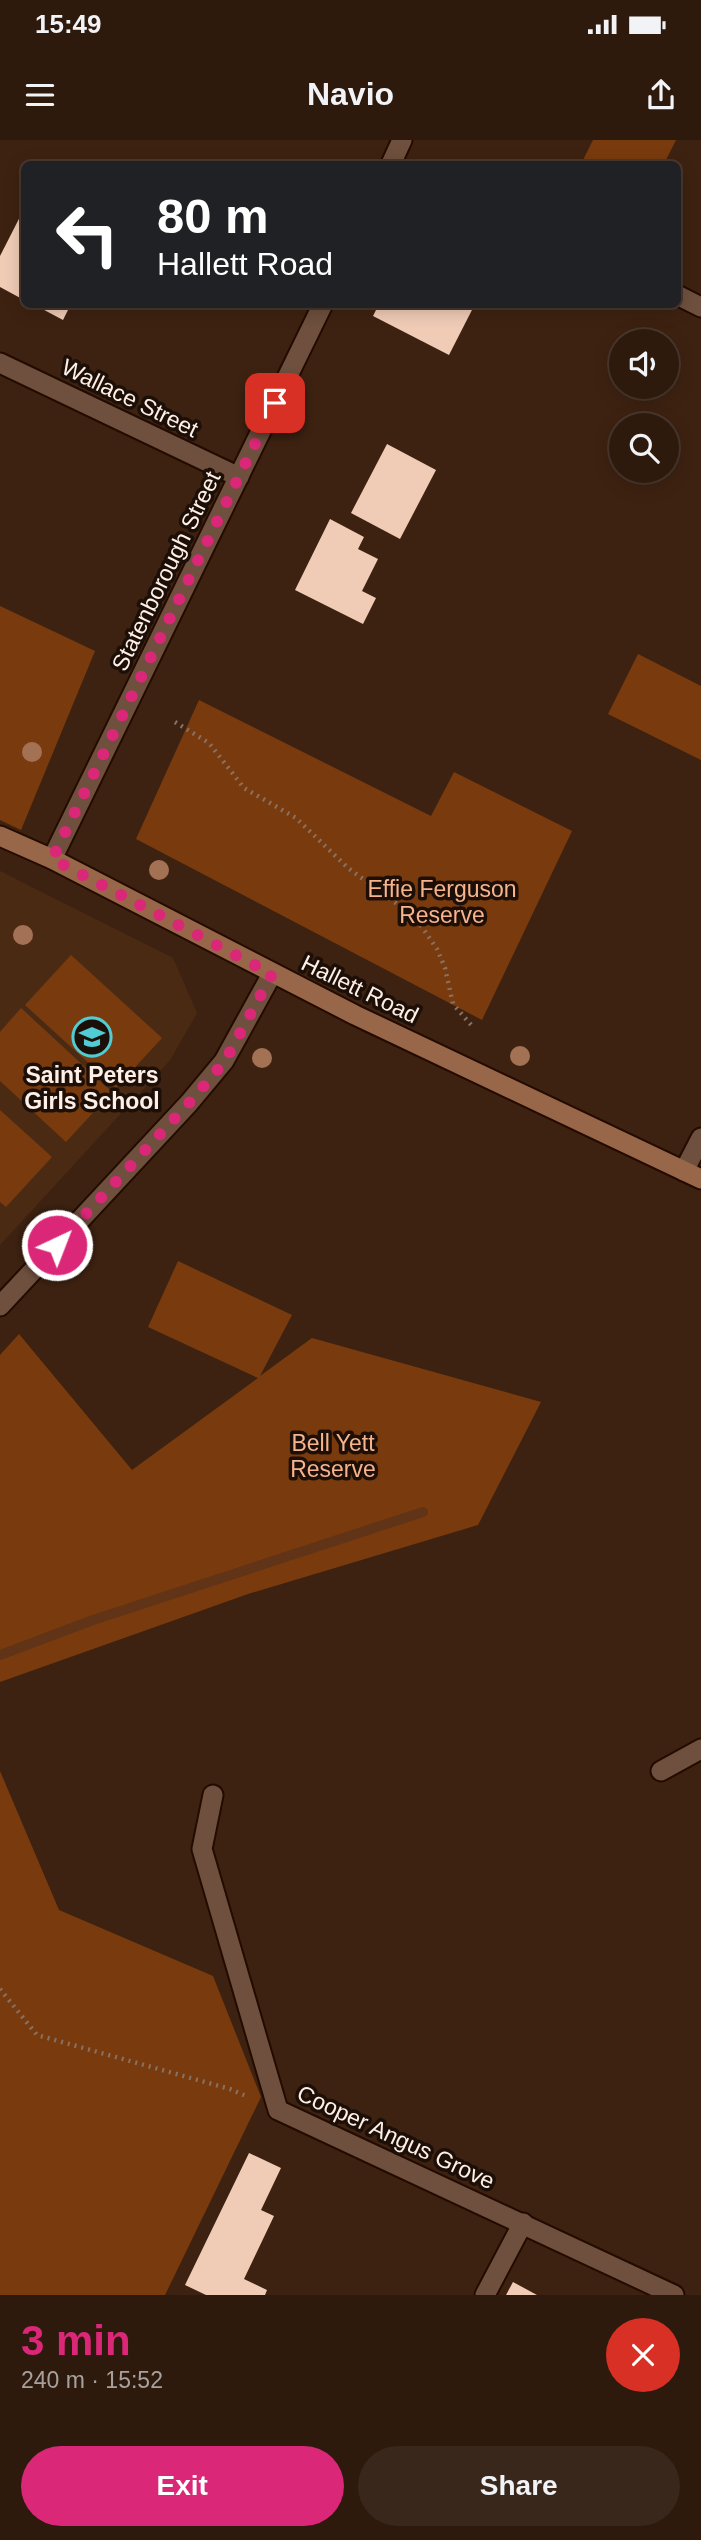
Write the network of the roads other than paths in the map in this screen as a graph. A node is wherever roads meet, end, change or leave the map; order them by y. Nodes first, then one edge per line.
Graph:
1 (402, 140) edge
2 (397, 161) edge
3 (681, 297) edge
4 (701, 307) edge
5 (321, 308) edge
6 (0, 362) edge
7 (239, 477) junction
8 (0, 836) edge
9 (52, 859) junction
10 (272, 974) junction
11 (701, 1138) edge
12 (692, 1175) edge
13 (0, 1306) edge
14 (701, 1749) edge
15 (661, 1771) dead end
16 (213, 1795) dead end
17 (523, 2223) junction
18 (485, 2295) edge
19 (674, 2295) edge

1 - 2 street
3 - 4 street
5 - 7 street, Statenborough Street
6 - 7 street, Wallace Street
7 - 9 street, Statenborough Street
8 - 9 main road, Hallett Road
9 - 10 main road, Hallett Road
10 - 12 main road, Hallett Road
10 - 13 street
11 - 12 street
14 - 15 street
16 - 17 street, Cooper Angus Grove
17 - 18 street
17 - 19 street, Cooper Angus Grove

